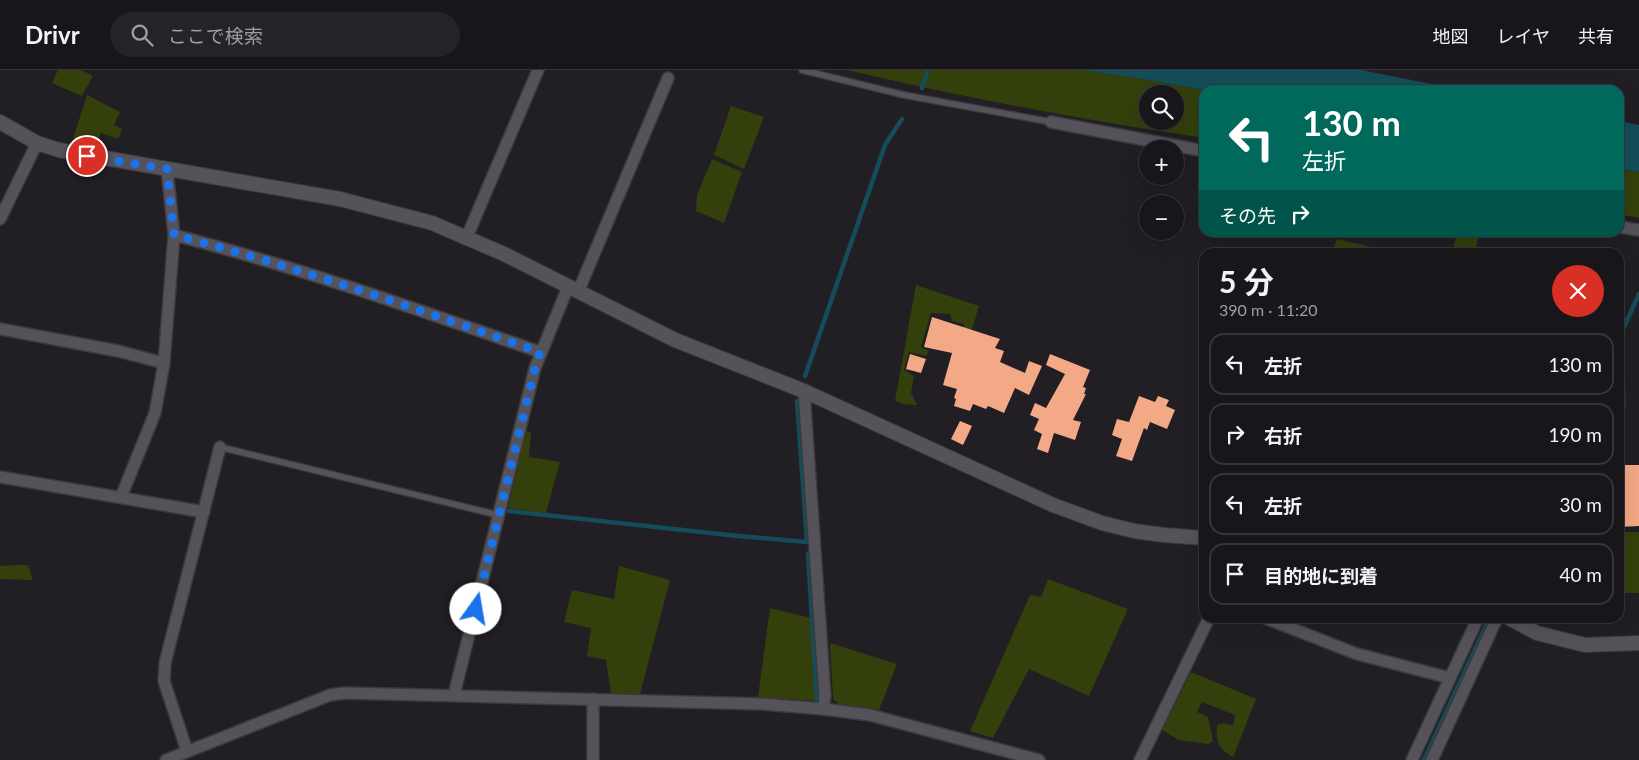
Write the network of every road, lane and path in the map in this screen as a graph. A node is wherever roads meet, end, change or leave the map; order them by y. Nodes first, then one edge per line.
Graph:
1 (538, 70) edge
2 (802, 70) edge
3 (668, 78) dead end
4 (0, 122) edge
5 (1051, 122) joint
6 (37, 143) junction
7 (1199, 150) edge
8 (167, 169) junction
9 (0, 219) edge
10 (1624, 228) edge
11 (1639, 230) edge
12 (174, 235) junction
13 (466, 238) junction
14 (573, 290) junction
15 (0, 329) edge
16 (540, 352) junction
17 (164, 363) junction
18 (804, 391) junction
19 (220, 447) joint
20 (0, 477) edge
21 (121, 497) junction
22 (204, 512) junction
23 (498, 515) junction
24 (1199, 538) edge
25 (1207, 623) edge
26 (1278, 623) edge
27 (1476, 623) edge
28 (1495, 623) edge
29 (1518, 623) edge
30 (1639, 643) edge
31 (1450, 678) junction
32 (454, 695) junction
33 (593, 699) junction
34 (823, 709) junction
35 (188, 751) junction
36 (166, 760) edge
37 (593, 760) edge
38 (1038, 760) edge
39 (1140, 760) edge
40 (1412, 760) edge
41 (1432, 760) edge

1 - 13 street
2 - 5 lane
3 - 14 street
4 - 6 street
5 - 7 street
6 - 8 street
6 - 9 street
8 - 12 street
8 - 13 street
10 - 11 street
12 - 16 street
12 - 17 street
13 - 14 street
14 - 16 street
14 - 18 street
15 - 17 street
16 - 23 street
17 - 21 street
18 - 24 street
18 - 34 street
19 - 22 street
19 - 23 lane
20 - 21 street
21 - 22 street
22 - 35 street
23 - 32 street
25 - 39 street
26 - 31 street
27 - 31 street
28 - 41 street
29 - 30 street
31 - 40 street
32 - 33 street
32 - 35 street
33 - 34 street
33 - 37 street
34 - 38 street
35 - 36 street

